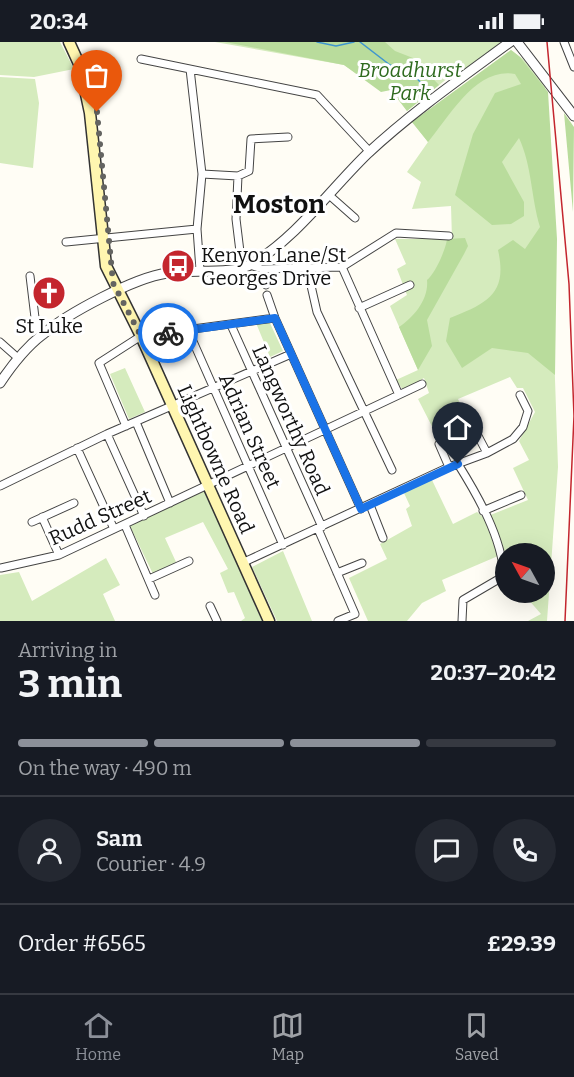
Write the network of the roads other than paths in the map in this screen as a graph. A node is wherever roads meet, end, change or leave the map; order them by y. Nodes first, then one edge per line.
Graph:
1 (69, 42) edge
2 (74, 42) edge
3 (510, 42) edge
4 (517, 42) edge
5 (564, 42) edge
6 (141, 59) dead end
7 (574, 68) edge
8 (190, 69) junction
9 (573, 112) edge
10 (288, 137) dead end
11 (370, 152) junction
12 (201, 174) junction
13 (238, 176) junction
14 (329, 195) junction
15 (355, 218) dead end
16 (197, 229) junction
17 (449, 236) dead end
18 (107, 238) junction
19 (66, 242) dead end
20 (246, 267) junction
21 (342, 267) junction
22 (307, 268) junction
23 (262, 269) junction
24 (200, 270) junction
25 (30, 276) dead end
26 (266, 285) dead end
27 (410, 285) dead end
28 (117, 292) junction
29 (267, 294) dead end
30 (359, 308) junction
31 (275, 318) junction
32 (231, 325) junction
33 (188, 330) junction
34 (42, 335) junction
35 (141, 336) junction
36 (0, 342) edge
37 (291, 354) junction
38 (18, 358) junction
39 (251, 371) junction
40 (0, 382) edge
41 (422, 384) dead end
42 (212, 388) junction
43 (399, 395) junction
44 (520, 395) dead end
45 (172, 405) junction
46 (364, 413) junction
47 (136, 422) junction
48 (465, 422) dead end
49 (126, 426) junction
50 (325, 431) junction
51 (107, 434) junction
52 (439, 444) dead end
53 (77, 448) junction
54 (286, 448) junction
55 (487, 453) junction
56 (458, 464) junction
57 (247, 466) junction
58 (449, 467) junction
59 (392, 470) dead end
60 (0, 486) edge
61 (209, 486) junction
62 (521, 495) dead end
63 (74, 503) dead end
64 (170, 503) junction
65 (370, 505) junction
66 (361, 509) junction
67 (483, 511) junction
68 (144, 516) junction
69 (42, 517) junction
70 (32, 522) dead end
71 (125, 525) junction
72 (320, 528) junction
73 (114, 529) junction
74 (383, 538) dead end
75 (283, 545) junction
76 (59, 555) junction
77 (189, 561) dead end
78 (242, 563) junction
79 (362, 563) dead end
80 (1, 568) edge
81 (337, 573) junction
82 (149, 579) junction
83 (155, 595) dead end
84 (210, 606) dead end
85 (217, 621) edge
86 (269, 621) edge
87 (338, 621) edge
88 (462, 621) edge

1 - 18 main road, Lightbowne Road
2 - 18 main road, Lightbowne Road
3 - 11 street
4 - 9 street
5 - 7 street
6 - 8 street
8 - 11 street
8 - 12 street
10 - 13 street
11 - 14 street
12 - 13 street
12 - 16 street
13 - 20 street
14 - 15 street
14 - 20 street
16 - 18 street
16 - 24 street
17 - 21 street
18 - 19 street
18 - 28 main road, Lightbowne Road
20 - 23 street
20 - 24 street
21 - 22 street
21 - 30 street
22 - 23 street
22 - 46 street
23 - 26 street
24 - 28 street
25 - 34 street
27 - 30 street
28 - 34 street
28 - 35 main road, Lightbowne Road
29 - 31 street
30 - 43 street
31 - 32 street
31 - 37 street
32 - 33 street
32 - 39 street, Langworthy Road
33 - 35 street
33 - 42 street, Adrian Street
34 - 38 street
35 - 45 main road, Lightbowne Road
35 - 49 street
36 - 38 street
37 - 39 street
37 - 50 street
38 - 40 street
39 - 42 street
39 - 54 street, Langworthy Road
41 - 43 street, Rudd Street
42 - 45 street
42 - 57 street, Adrian Street
43 - 46 street, Rudd Street
44 - 55 street
45 - 47 street
45 - 61 main road, Lightbowne Road
46 - 50 street, Rudd Street
46 - 59 street
47 - 49 street
47 - 64 street
48 - 55 street
49 - 51 street
50 - 54 street, Rudd Street
50 - 66 street
51 - 53 street
51 - 68 street
52 - 58 street
53 - 60 street
53 - 73 street
54 - 57 street, Rudd Street
54 - 72 street, Langworthy Road
55 - 56 street
56 - 58 street
56 - 67 street
57 - 61 street, Rudd Street
57 - 75 street, Adrian Street
58 - 65 street
61 - 64 street, Rudd Street
61 - 78 main road, Lightbowne Road
62 - 67 street
63 - 69 street
64 - 68 street, Rudd Street
65 - 66 street
65 - 74 street
66 - 72 street
67 - 88 street
68 - 71 street, Rudd Street
69 - 70 street
69 - 76 street
71 - 73 street, Rudd Street
71 - 82 street
72 - 75 street
72 - 81 street, Langworthy Road
73 - 76 street, Rudd Street
75 - 78 street
76 - 80 street, Rudd Street
77 - 82 street
78 - 86 main road, Lightbowne Road
79 - 81 street
81 - 87 street, Langworthy Road
82 - 83 street
84 - 85 street

